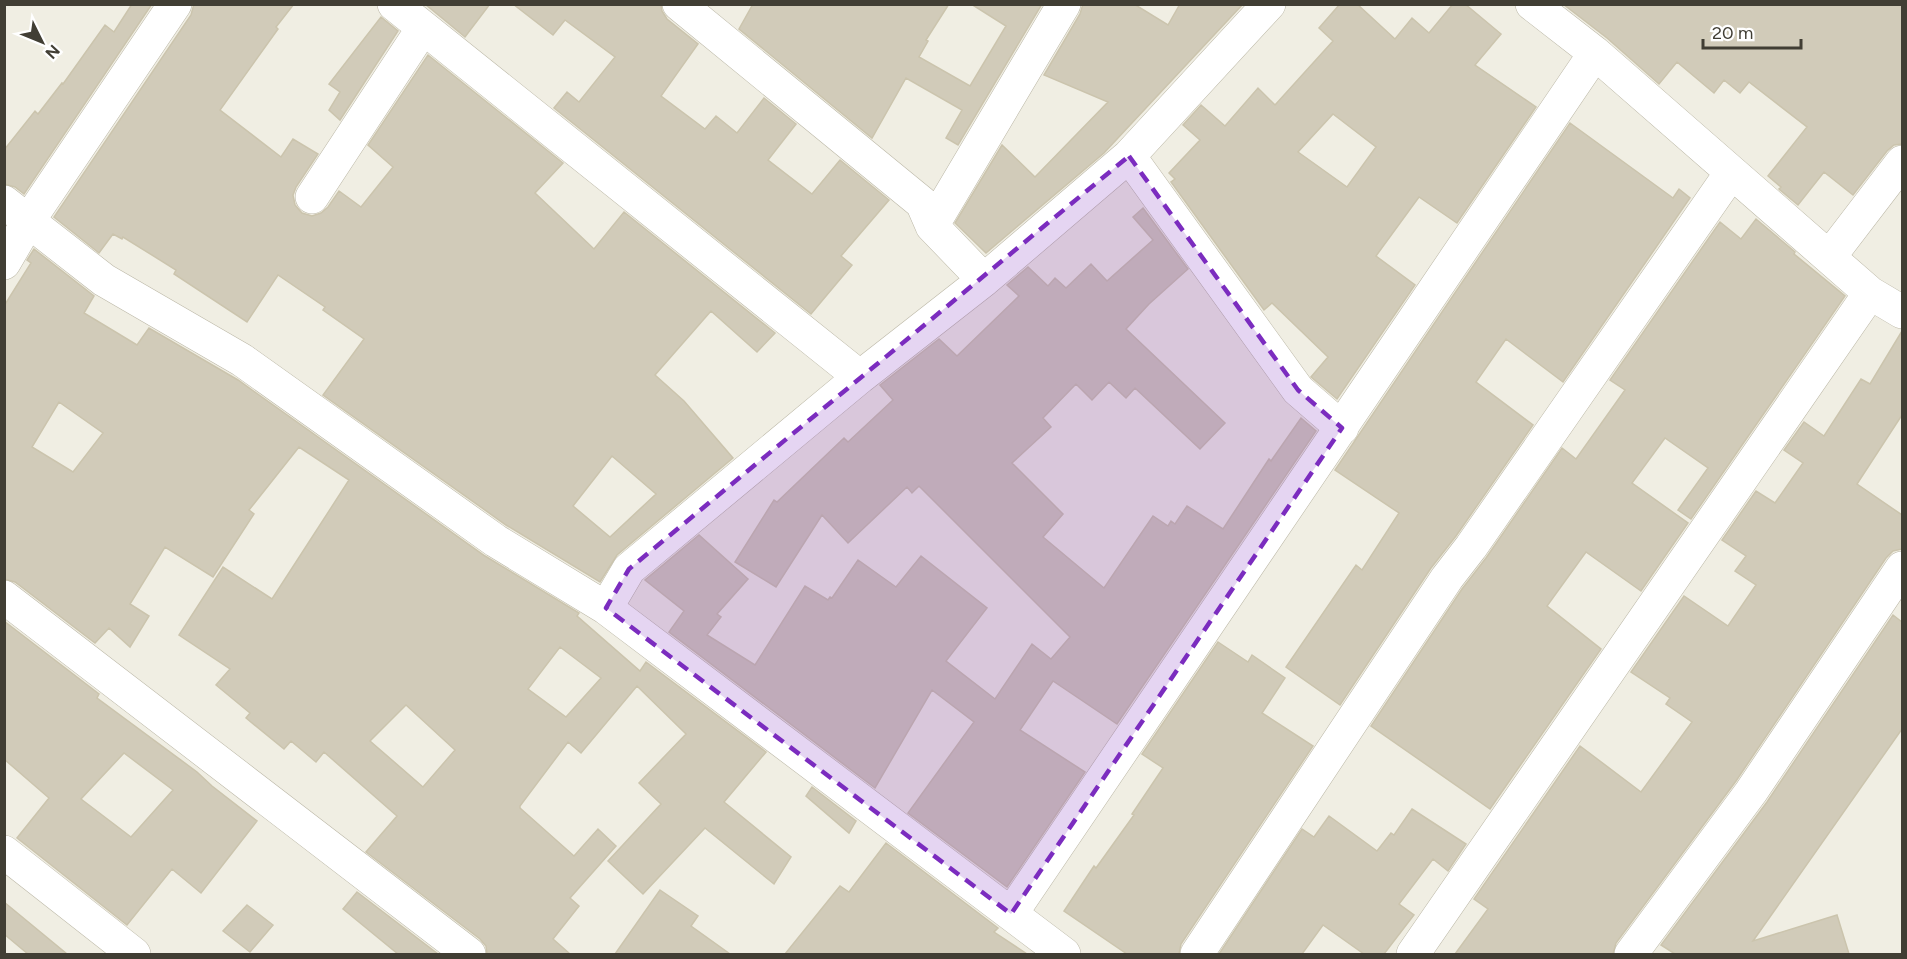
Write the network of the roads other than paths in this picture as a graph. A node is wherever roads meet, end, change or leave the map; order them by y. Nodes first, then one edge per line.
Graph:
1 (174, 4) edge
2 (394, 4) edge
3 (679, 4) edge
4 (1269, 4) edge
5 (1532, 4) edge
6 (1054, 8) edge
7 (423, 28) junction
8 (1595, 53) junction
9 (1129, 156) junction
10 (1902, 162) edge
11 (1731, 173) junction
12 (312, 197) dead end
13 (17, 211) edge
14 (932, 225) junction
15 (1830, 256) junction
16 (4, 263) edge
17 (984, 280) junction
18 (1870, 293) junction
19 (1902, 312) edge
20 (860, 377) junction
21 (1342, 428) junction
22 (1902, 568) edge
23 (4, 597) edge
24 (606, 608) junction
25 (4, 852) edge
26 (1011, 914) junction
27 (1060, 953) edge
28 (135, 954) edge
29 (469, 954) edge
30 (1197, 954) edge
31 (1413, 954) edge
32 (1631, 954) edge

1 - 13 street
2 - 7 street
3 - 14 street
4 - 9 street
5 - 8 street
6 - 14 street
7 - 12 street
7 - 20 street
8 - 11 street
8 - 21 street
9 - 17 street
9 - 21 street
10 - 15 street
11 - 15 street
11 - 30 street
13 - 16 street
13 - 24 street
14 - 17 street
15 - 18 street
17 - 20 street
18 - 19 street
18 - 31 street
20 - 24 street
21 - 26 street
22 - 32 street
23 - 29 street
24 - 26 street
25 - 28 street
26 - 27 street

